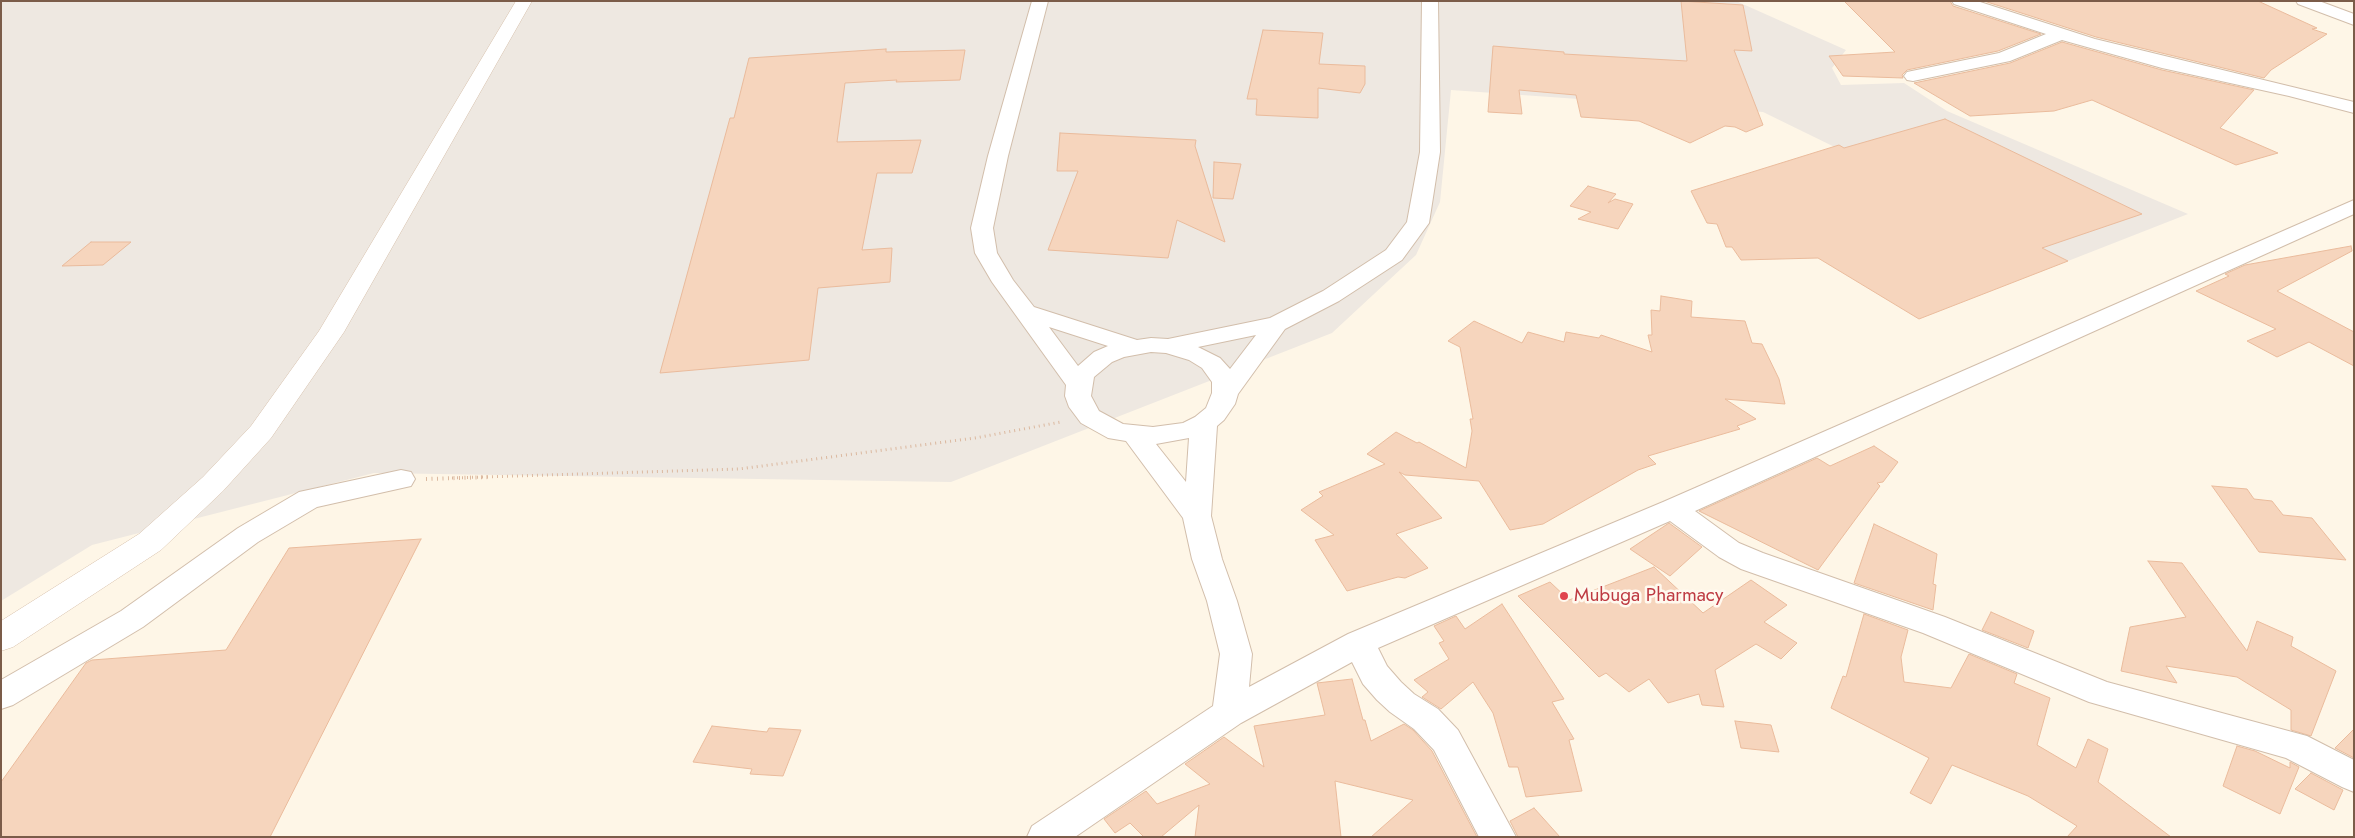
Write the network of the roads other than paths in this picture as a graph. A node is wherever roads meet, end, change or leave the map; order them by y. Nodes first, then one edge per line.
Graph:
1 (524, 1) edge
2 (1040, 1) edge
3 (1430, 1) edge
4 (1960, 1) edge
5 (2304, 1) edge
6 (2354, 20) edge
7 (2059, 35) junction
8 (1913, 76) dead end
9 (2354, 108) edge
10 (2354, 206) edge
11 (1028, 313) junction
12 (1278, 324) junction
13 (1168, 346) junction
14 (1134, 347) junction
15 (1079, 385) junction
16 (1225, 393) junction
17 (1204, 423) junction
18 (1135, 435) junction
19 (401, 479) road end
20 (1673, 509) junction
21 (1197, 516) junction
22 (1, 638) edge
23 (1359, 643) junction
24 (1, 696) edge
25 (1229, 713) junction
26 (2354, 777) edge
27 (1045, 837) edge
28 (1498, 837) edge

1 - 22 main road
2 - 11 street
3 - 12 street
4 - 7 street
5 - 6 street
7 - 8 street
7 - 9 street
10 - 20 street
11 - 14 street
11 - 15 street
12 - 13 street
12 - 16 street
13 - 14 street
13 - 16 street
14 - 15 street
15 - 18 street
16 - 17 street
17 - 18 street
17 - 21 street
18 - 21 street
19 - 24 street
20 - 23 street
20 - 26 street
21 - 25 street
23 - 25 street
23 - 28 street
25 - 27 street

